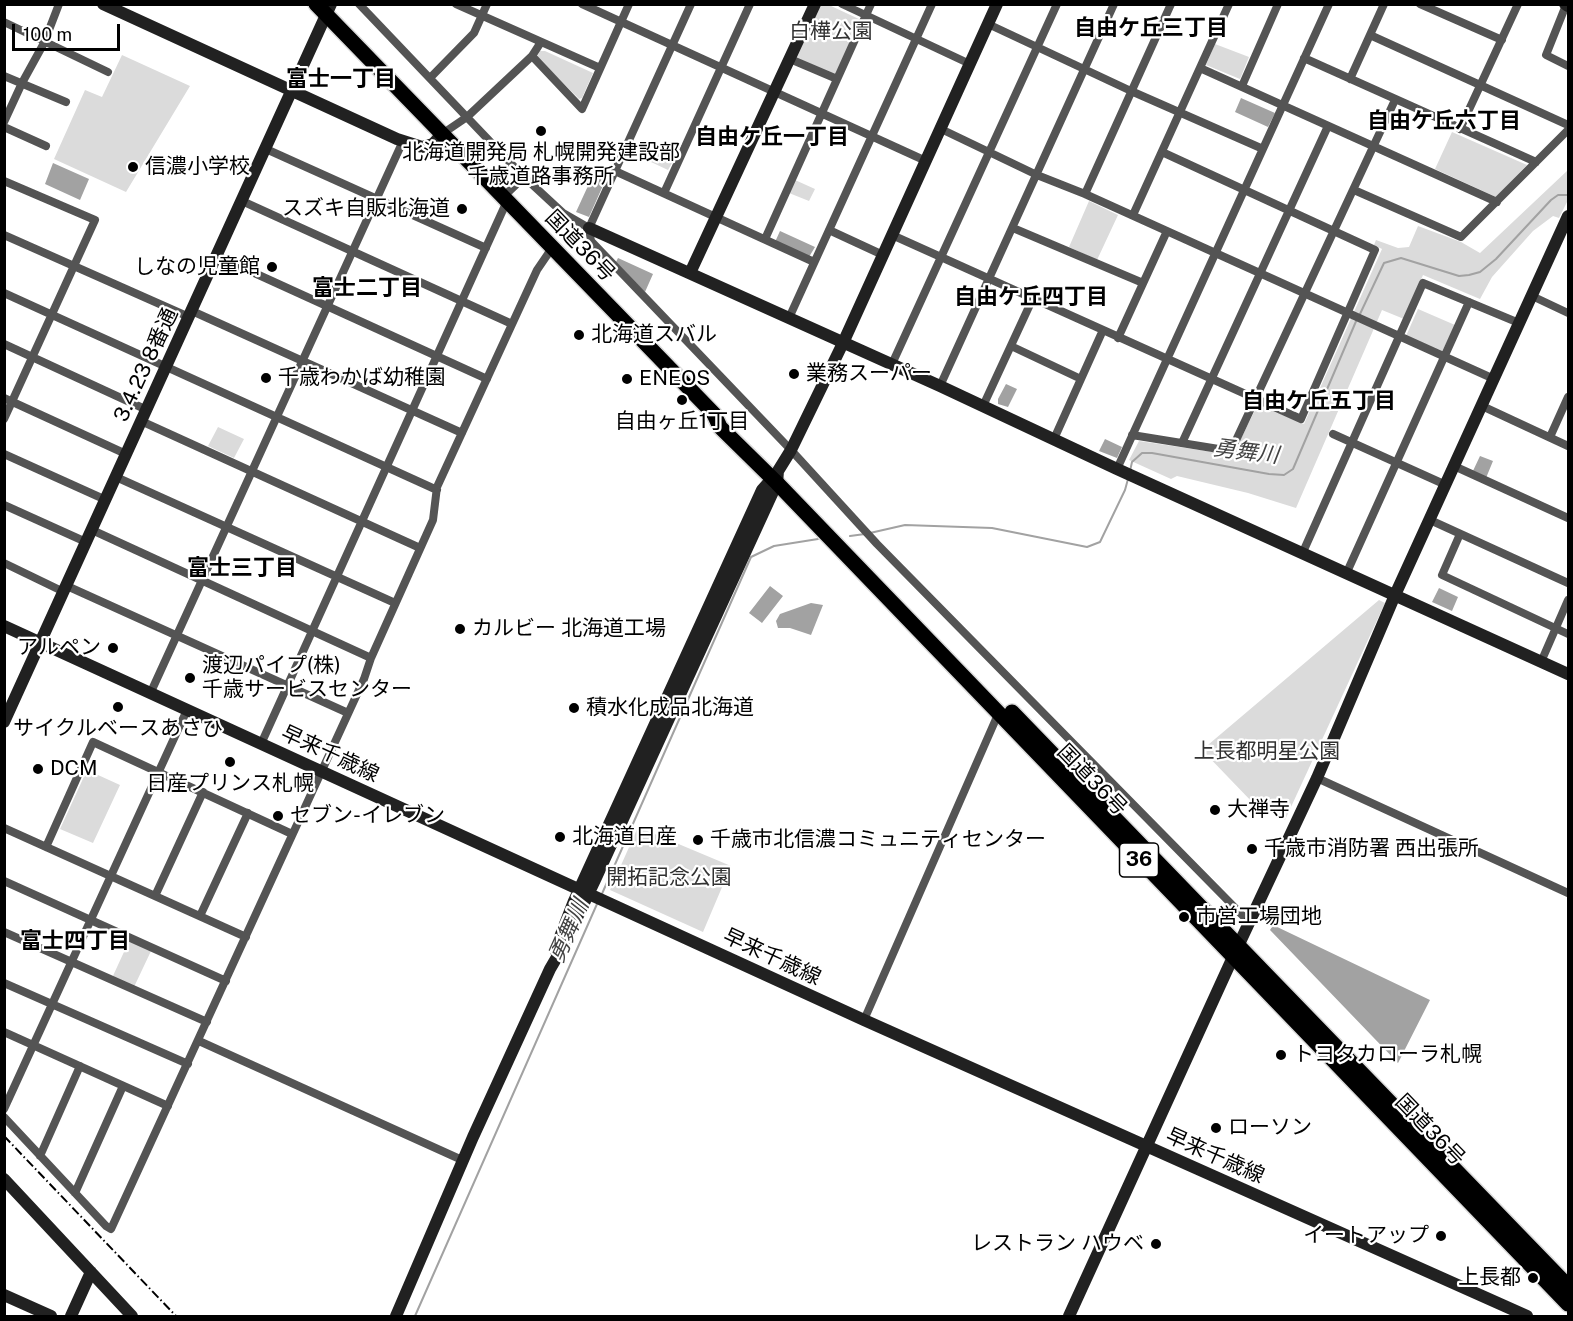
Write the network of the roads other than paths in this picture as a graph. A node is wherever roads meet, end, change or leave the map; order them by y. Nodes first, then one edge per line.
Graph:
1 (59, 4) edge
2 (103, 4) edge
3 (359, 4) edge
4 (456, 4) edge
5 (487, 4) edge
6 (582, 4) edge
7 (629, 4) edge
8 (691, 4) edge
9 (750, 4) edge
10 (815, 4) edge
11 (842, 4) edge
12 (872, 4) edge
13 (932, 4) edge
14 (997, 4) edge
15 (1058, 4) edge
16 (1114, 4) edge
17 (1171, 4) edge
18 (1278, 4) edge
19 (1329, 4) edge
20 (1384, 4) edge
21 (1420, 4) edge
22 (1518, 4) edge
23 (1567, 5) edge
24 (1225, 6) edge
25 (122, 8) edge
26 (324, 8) edge
27 (482, 16) junction
28 (866, 16) junction
29 (4, 22) edge
30 (621, 22) junction
31 (988, 24) junction
32 (1370, 35) junction
33 (916, 39) junction
34 (1502, 40) junction
35 (541, 42) junction
36 (44, 43) junction
37 (672, 46) junction
38 (1038, 47) junction
39 (532, 56) junction
40 (1304, 58) junction
41 (790, 59) junction
42 (970, 64) junction
43 (1569, 66) edge
44 (600, 68) junction
45 (721, 68) junction
46 (1200, 68) junction
47 (1085, 69) junction
48 (108, 72) dead end
49 (4, 76) edge
50 (430, 78) junction
51 (837, 79) junction
52 (1350, 79) junction
53 (22, 84) junction
54 (1481, 85) junction
55 (1242, 86) junction
56 (291, 90) junction
57 (1131, 91) junction
58 (774, 93) junction
59 (1395, 100) junction
60 (66, 102) dead end
61 (1283, 105) junction
62 (821, 113) junction
63 (1180, 113) junction
64 (467, 117) junction
65 (4, 122) edge
66 (1569, 125) edge
67 (1328, 126) junction
68 (4, 127) edge
69 (941, 129) junction
70 (1460, 129) junction
71 (1569, 130) edge
72 (442, 134) junction
73 (872, 137) junction
74 (403, 141) junction
75 (46, 146) dead end
76 (1374, 146) junction
77 (266, 148) junction
78 (1263, 149) junction
79 (990, 152) junction
80 (1162, 152) junction
81 (926, 161) junction
82 (1536, 162) junction
83 (615, 171) junction
84 (1037, 175) junction
85 (524, 177) junction
86 (4, 181) edge
87 (1244, 190) junction
88 (1354, 190) junction
89 (664, 193) junction
90 (1085, 194) junction
91 (376, 198) junction
92 (505, 199) junction
93 (242, 201) junction
94 (1497, 202) junction
95 (1289, 211) junction
96 (1133, 215) junction
97 (716, 216) junction
98 (1569, 216) edge
99 (589, 228) junction
100 (1013, 228) junction
101 (829, 230) junction
102 (1167, 231) junction
103 (1334, 231) junction
104 (4, 235) edge
105 (892, 235) junction
106 (765, 239) junction
107 (486, 248) junction
108 (552, 248) junction
109 (352, 252) junction
110 (1215, 253) junction
111 (884, 255) junction
112 (217, 256) junction
113 (941, 257) junction
114 (814, 262) junction
115 (74, 266) junction
116 (690, 273) junction
117 (1260, 274) junction
118 (990, 279) junction
119 (1143, 283) junction
120 (4, 293) edge
121 (1304, 294) junction
122 (1532, 296) junction
123 (1033, 298) junction
124 (461, 302) junction
125 (1469, 302) junction
126 (327, 308) junction
127 (1569, 313) edge
128 (52, 314) junction
129 (190, 314) junction
130 (1349, 315) junction
131 (789, 318) junction
132 (512, 324) junction
133 (1520, 324) junction
134 (1103, 330) junction
135 (1400, 337) junction
136 (1118, 338) junction
137 (843, 343) junction
138 (4, 344) edge
139 (1011, 346) junction
140 (33, 357) junction
141 (436, 357) junction
142 (1444, 357) junction
143 (1166, 360) junction
144 (302, 361) junction
145 (892, 364) junction
146 (167, 366) junction
147 (487, 379) junction
148 (1081, 379) junction
149 (1494, 379) junction
150 (1211, 380) junction
151 (940, 386) junction
152 (1569, 397) edge
153 (1256, 399) junction
154 (8, 400) edge
155 (983, 406) junction
156 (1482, 406) junction
157 (412, 412) junction
158 (144, 416) junction
159 (277, 416) junction
160 (4, 419) edge
161 (462, 433) junction
162 (1333, 434) dead end
163 (1132, 435) junction
164 (1550, 437) junction
165 (1054, 439) junction
166 (1182, 443) junction
167 (1353, 443) junction
168 (1569, 446) edge
169 (791, 450) junction
170 (4, 454) edge
171 (126, 454) junction
172 (1397, 463) junction
173 (387, 466) junction
174 (1454, 466) junction
175 (1119, 470) junction
176 (252, 471) junction
177 (116, 477) junction
178 (776, 477) junction
179 (1446, 484) junction
180 (437, 490) junction
181 (106, 500) junction
182 (4, 505) edge
183 (1569, 518) edge
184 (362, 520) junction
185 (1430, 520) junction
186 (227, 526) junction
187 (92, 530) junction
188 (1461, 534) junction
189 (86, 542) junction
190 (420, 548) junction
191 (1303, 552) junction
192 (4, 564) edge
193 (1347, 572) junction
194 (337, 576) junction
195 (202, 581) junction
196 (1569, 583) edge
197 (65, 589) junction
198 (1395, 595) junction
199 (1569, 600) edge
200 (395, 603) junction
201 (4, 626) edge
202 (1556, 628) junction
203 (312, 630) junction
204 (1569, 634) edge
205 (177, 635) junction
206 (41, 643) junction
207 (371, 658) junction
208 (1541, 662) junction
209 (1569, 674) edge
210 (287, 685) junction
211 (150, 694) junction
212 (187, 710) junction
213 (1003, 710) junction
214 (348, 713) junction
215 (4, 722) edge
216 (261, 744) junction
217 (320, 771) junction
218 (159, 772) junction
219 (1317, 778) junction
220 (203, 792) junction
221 (248, 813) junction
222 (4, 828) edge
223 (292, 834) junction
224 (46, 847) junction
225 (111, 877) junction
226 (4, 880) edge
227 (1569, 893) edge
228 (592, 895) junction
229 (155, 896) junction
230 (200, 916) junction
231 (91, 920) junction
232 (1249, 922) junction
233 (4, 932) edge
234 (246, 937) junction
235 (1236, 951) junction
236 (72, 962) junction
237 (226, 981) junction
238 (4, 983) edge
239 (52, 1005) junction
240 (864, 1020) junction
241 (207, 1022) junction
242 (4, 1032) edge
243 (199, 1041) junction
244 (33, 1046) junction
245 (188, 1064) junction
246 (80, 1066) junction
247 (123, 1086) junction
248 (168, 1106) junction
249 (4, 1109) edge
250 (4, 1118) edge
251 (1147, 1147) junction
252 (40, 1156) junction
253 (462, 1160) junction
254 (4, 1179) edge
255 (75, 1193) junction
256 (91, 1272) junction
257 (1569, 1286) edge
258 (4, 1295) edge
259 (1569, 1304) edge
260 (51, 1317) edge
261 (71, 1317) edge
262 (132, 1317) edge
263 (396, 1317) edge
264 (1069, 1317) edge
265 (1527, 1317) edge

1 - 36 street
2 - 25 street
3 - 50 street
4 - 27 street
5 - 27 street
6 - 30 street
7 - 30 street
8 - 37 street
9 - 45 street
10 - 41 street
11 - 28 street
12 - 28 street
13 - 33 street
14 - 31 street
15 - 38 street
16 - 47 street
17 - 57 street
18 - 55 street
19 - 40 street
20 - 32 street
21 - 34 street
22 - 34 street
23 - 43 street
24 - 46 street
25 - 56 street
26 - 56 street, 3.4.23 8番通
26 - 72 highway, 国道36号 / 36
27 - 35 street
27 - 50 street
28 - 33 street
28 - 51 street
29 - 36 street
30 - 37 street
30 - 44 street
31 - 38 street
31 - 42 street
32 - 52 street
32 - 54 street
33 - 42 street
33 - 73 street
34 - 54 street
35 - 39 street
35 - 44 street
36 - 48 street
36 - 53 street
37 - 45 street
37 - 83 street
38 - 47 street
38 - 79 street
39 - 44 street
39 - 64 street
40 - 52 street
40 - 61 street
41 - 51 street
41 - 58 street
42 - 69 street
45 - 58 street
45 - 89 street
46 - 55 street
46 - 63 street
47 - 57 street
47 - 84 street
49 - 53 street
50 - 64 street
51 - 62 street
52 - 59 street
53 - 60 street
53 - 65 street
54 - 66 street
54 - 70 street
55 - 61 street
56 - 74 street
56 - 77 street, 3.4.23 8番通
57 - 63 street
57 - 90 street
58 - 62 street
58 - 97 street
59 - 70 street
59 - 76 street
61 - 67 street
61 - 78 street
62 - 73 street
62 - 106 street
63 - 78 street
63 - 80 street
64 - 72 street
64 - 85 street
67 - 76 street
67 - 95 street
68 - 75 street
69 - 79 street
69 - 81 street
70 - 82 street
71 - 82 street
72 - 74 street
72 - 92 highway, 国道36号 / 36
73 - 81 street
73 - 101 street
74 - 91 street
76 - 88 street
76 - 94 street
77 - 91 street
77 - 93 street, 3.4.23 8番通
78 - 87 street
79 - 84 street
79 - 113 street
80 - 87 street
80 - 96 street
81 - 105 street
82 - 94 street
83 - 89 street
83 - 99 street
84 - 90 street
84 - 100 street
85 - 92 street
85 - 99 street
86 - 115 street
87 - 95 street
87 - 110 street
88 - 94 street
88 - 103 street
89 - 97 street
90 - 96 street
91 - 107 street
91 - 109 street
92 - 107 street
92 - 108 highway, 国道36号 / 36
93 - 109 street
93 - 112 street, 3.4.23 8番通
95 - 103 street
95 - 117 street
96 - 102 street
97 - 106 street
97 - 116 street
98 - 122 street
99 - 116 street
99 - 169 street
100 - 118 street
100 - 119 street
101 - 111 street
101 - 114 street
102 - 110 street
102 - 119 street
103 - 121 street
103 - 130 street
104 - 115 street
105 - 111 street
105 - 113 street
106 - 114 street
107 - 124 street
108 - 132 street
108 - 178 highway, 国道36号 / 36
109 - 124 street
109 - 126 street
110 - 117 street
110 - 143 street
111 - 137 street
112 - 126 street
112 - 129 street, 3.4.23 8番通
113 - 118 street
113 - 145 street
114 - 131 street
115 - 128 street
115 - 129 street
116 - 131 street
117 - 121 street
117 - 150 street
118 - 123 street
118 - 151 street
119 - 136 street
120 - 128 street
121 - 130 street
121 - 153 street
122 - 127 street
122 - 133 street
123 - 134 street
123 - 139 street
124 - 132 street
124 - 141 street
125 - 133 street
125 - 135 street
125 - 142 street
126 - 141 street
126 - 144 street
128 - 140 street
128 - 146 street
129 - 144 street
129 - 146 street, 3.4.23 8番通
130 - 135 street
130 - 153 street
131 - 137 street
132 - 147 street
133 - 149 street
134 - 136 street
134 - 148 street
135 - 142 street
135 - 167 street
136 - 143 street
137 - 145 street
137 - 169 street
138 - 140 street
139 - 148 street
139 - 155 street
140 - 154 street
140 - 158 street
141 - 147 street
141 - 157 street
142 - 149 street
142 - 172 street
143 - 150 street
143 - 163 street
144 - 157 street
144 - 159 street
145 - 151 street
146 - 158 street, 3.4.23 8番通
146 - 159 street
147 - 161 street
148 - 165 street
149 - 156 street
150 - 153 street
150 - 166 street
151 - 155 street
152 - 164 street
153 - 166 street
154 - 160 street
154 - 171 street
155 - 165 street
156 - 164 street
156 - 174 street
157 - 161 street
157 - 173 street
158 - 171 street, 3.4.23 8番通
158 - 176 street
159 - 173 street
159 - 176 street
161 - 180 street
162 - 167 street
163 - 166 street
163 - 175 street
164 - 168 street
165 - 175 street
167 - 172 street
167 - 191 street
169 - 178 street
169 - 232 street
170 - 181 street
171 - 177 street, 3.4.23 8番通
172 - 179 street
172 - 193 street
173 - 180 street
173 - 184 street
174 - 179 street
174 - 183 street
175 - 191 street
176 - 184 street
176 - 186 street
177 - 181 street, 3.4.23 8番通
177 - 186 street
178 - 213 highway, 国道36号 / 36
178 - 228 street
179 - 185 street
180 - 190 street
181 - 187 street, 3.4.23 8番通
182 - 189 street
184 - 190 street
184 - 194 street
185 - 188 street
185 - 198 street
186 - 194 street
186 - 195 street
187 - 189 street, 3.4.23 8番通
187 - 195 street
188 - 196 street
188 - 202 street
189 - 197 street, 3.4.23 8番通
190 - 200 street
191 - 193 street
192 - 197 street
193 - 198 street
194 - 200 street
194 - 203 street
195 - 203 street
195 - 205 street
197 - 205 street
197 - 206 street, 3.4.23 8番通
198 - 208 street
198 - 219 street
199 - 202 street
200 - 207 street
201 - 206 street, 早来千歳線
202 - 204 street
202 - 208 street
203 - 207 street
203 - 210 street
205 - 210 street
205 - 211 street
206 - 211 street, 早来千歳線
206 - 215 street, 3.4.23 8番通
207 - 214 street
208 - 209 street
210 - 214 street
210 - 216 street
211 - 212 street, 早来千歳線
212 - 216 street, 早来千歳線
212 - 218 street
213 - 235 highway, 国道36号 / 36
213 - 240 street
214 - 217 street
216 - 217 street, 早来千歳線
217 - 223 street
217 - 228 street, 早来千歳線
218 - 220 street
218 - 224 street
218 - 225 street
219 - 227 street
219 - 232 street
220 - 221 street
220 - 229 street
221 - 223 street
221 - 230 street
222 - 224 street
223 - 234 street
224 - 225 street
225 - 229 street
225 - 231 street
226 - 231 street
228 - 240 street, 早来千歳線
228 - 253 street
229 - 230 street
230 - 234 street
231 - 236 street
231 - 237 street
232 - 235 street
233 - 236 street
234 - 237 street
235 - 251 street
235 - 257 highway, 国道36号 / 36
235 - 259 highway, 国道36号 / 36
236 - 239 street
236 - 241 street
237 - 241 street
238 - 239 street
239 - 244 street
239 - 245 street
240 - 251 street, 早来千歳線
241 - 243 street
242 - 244 street
243 - 245 street
243 - 253 street
244 - 246 street
244 - 249 street
245 - 248 street
246 - 247 street
246 - 252 street
247 - 248 street
247 - 255 street
248 - 255 street
250 - 252 street
251 - 264 street
251 - 265 street, 早来千歳線
252 - 255 street
253 - 263 street
254 - 256 street
256 - 261 street
256 - 262 street
258 - 260 street

